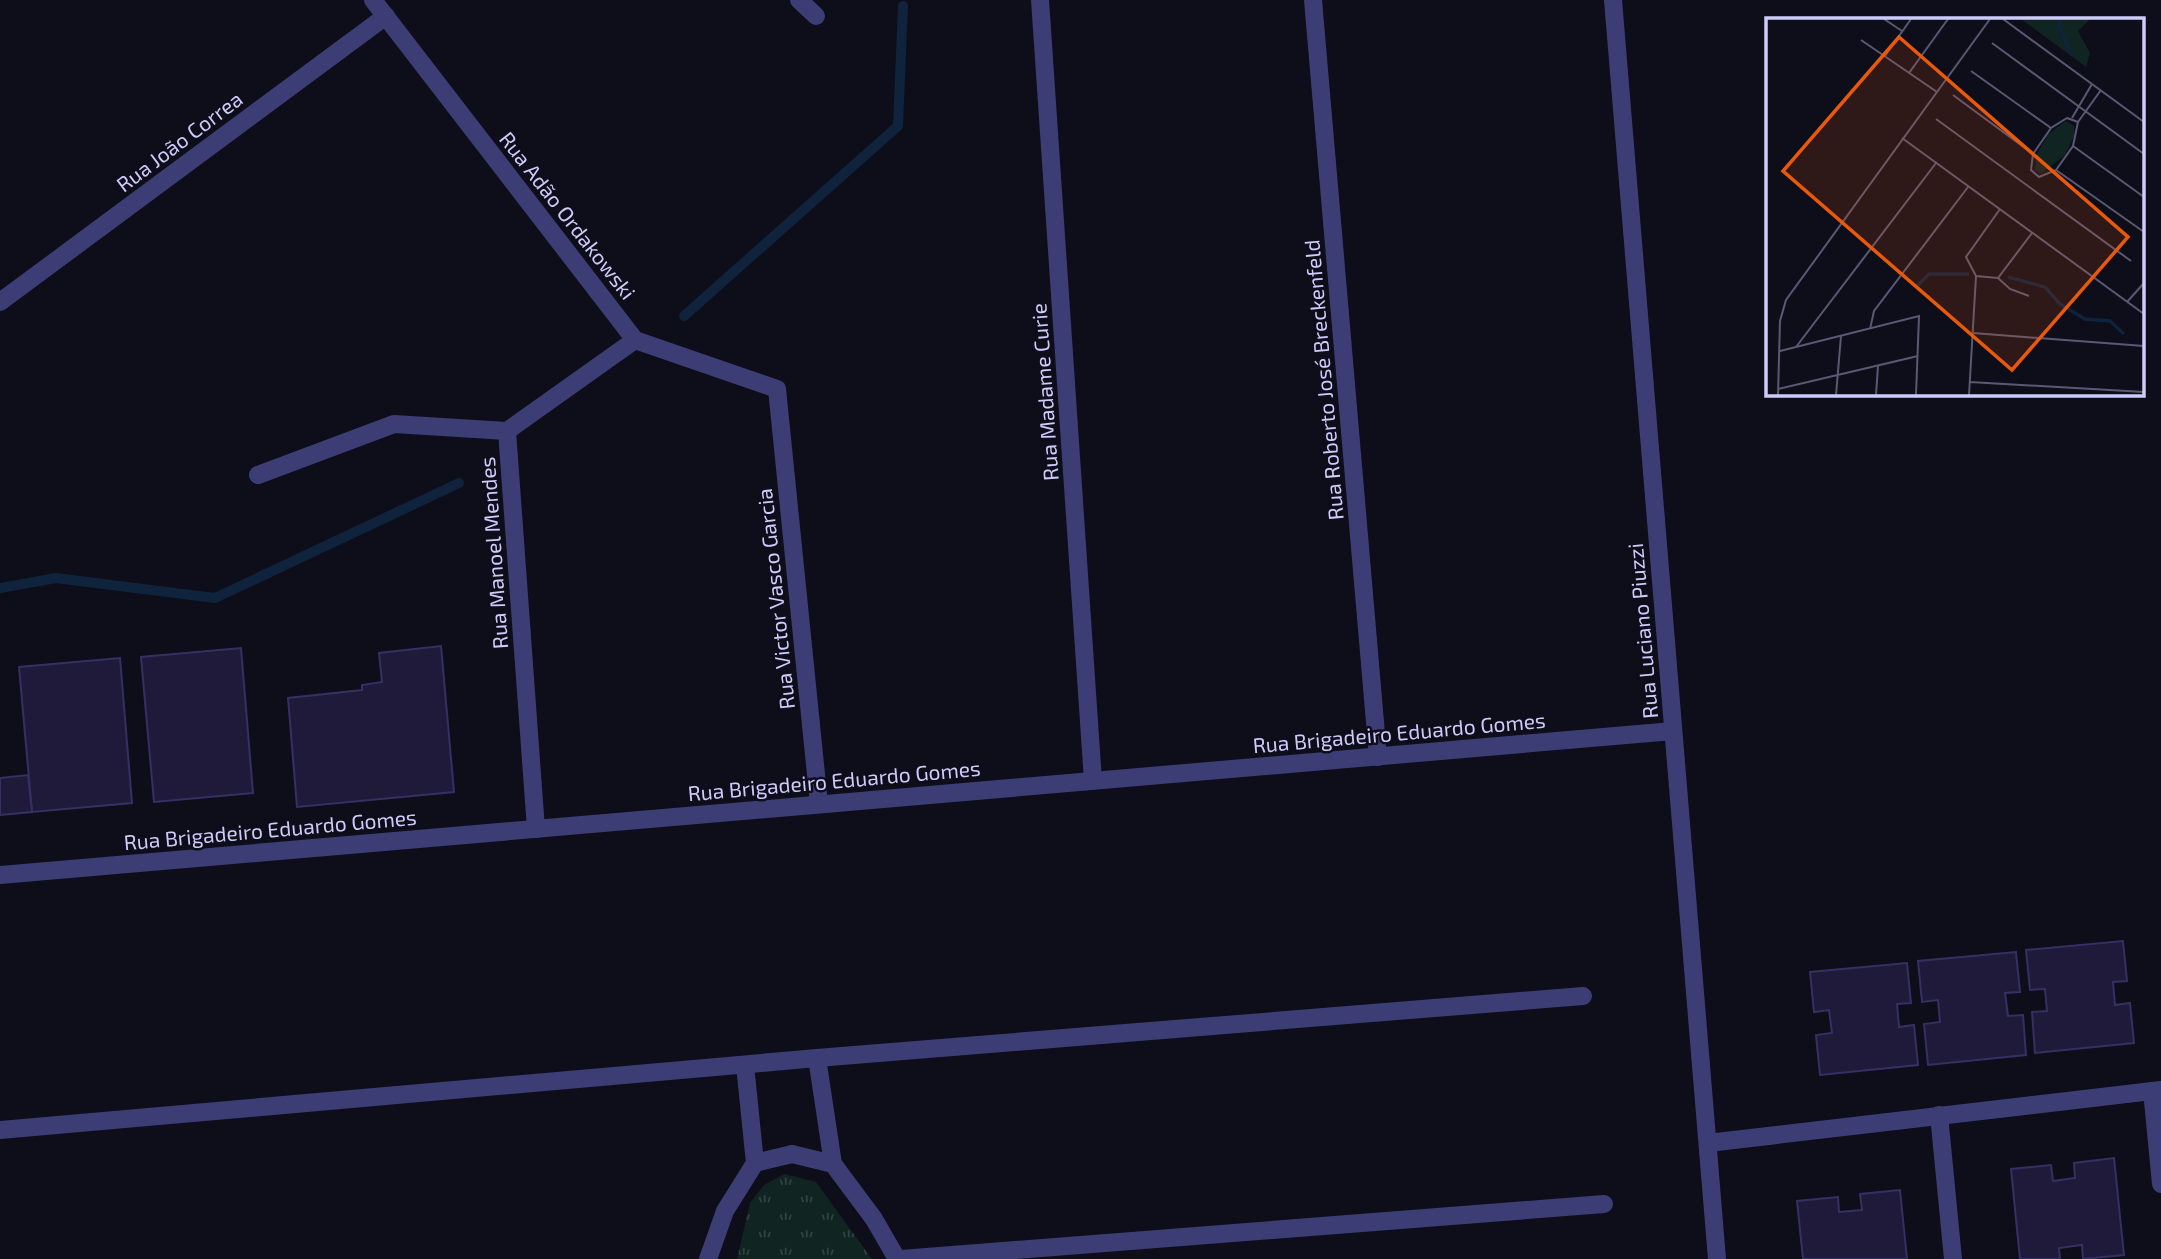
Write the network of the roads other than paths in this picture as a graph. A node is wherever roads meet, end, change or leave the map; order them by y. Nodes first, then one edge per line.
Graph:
1 (373, 0) edge
2 (799, 0) edge
3 (1040, 0) edge
4 (1312, 0) edge
5 (1613, 0) edge
6 (386, 16) junction
7 (816, 16) dead end
8 (0, 302) edge
9 (635, 340) junction
10 (507, 431) junction
11 (258, 475) dead end
12 (1673, 732) junction
13 (1378, 757) junction
14 (1093, 781) junction
15 (819, 804) junction
16 (536, 829) junction
17 (0, 875) edge
18 (1583, 996) dead end
19 (817, 1058) junction
20 (745, 1065) junction
21 (2156, 1091) edge
22 (1939, 1115) junction
23 (0, 1130) edge
24 (1708, 1143) junction
25 (755, 1163) junction
26 (833, 1164) junction
27 (2161, 1184) edge
28 (1604, 1204) dead end
29 (708, 1259) edge
30 (899, 1259) edge
31 (1717, 1259) edge
32 (1952, 1259) edge

1 - 6 street, Rua Adão Ordakowski
2 - 7 street
3 - 14 street, Rua Madame Curie
4 - 13 street, Rua Roberto José Breckenfeld
5 - 12 street, Rua Luciano Piuzzi
6 - 8 street, Rua João Correa
6 - 9 street, Rua Adão Ordakowski
9 - 10 street, Rua Manoel Mendes
9 - 15 street, Rua Victor Vasco Garcia
10 - 11 street
10 - 16 street, Rua Manoel Mendes
12 - 13 street, Rua Brigadeiro Eduardo Gomes
12 - 24 street, Rua Luciano Piuzzi
13 - 14 street, Rua Brigadeiro Eduardo Gomes
14 - 15 street, Rua Brigadeiro Eduardo Gomes
15 - 16 street, Rua Brigadeiro Eduardo Gomes
16 - 17 street, Rua Brigadeiro Eduardo Gomes
18 - 19 street
19 - 20 street
19 - 26 street
20 - 23 street
20 - 25 street
21 - 22 street
21 - 27 street
22 - 24 street
22 - 32 street
24 - 31 street, Rua Luciano Piuzzi
25 - 26 street
25 - 29 street
26 - 30 street
28 - 30 street

